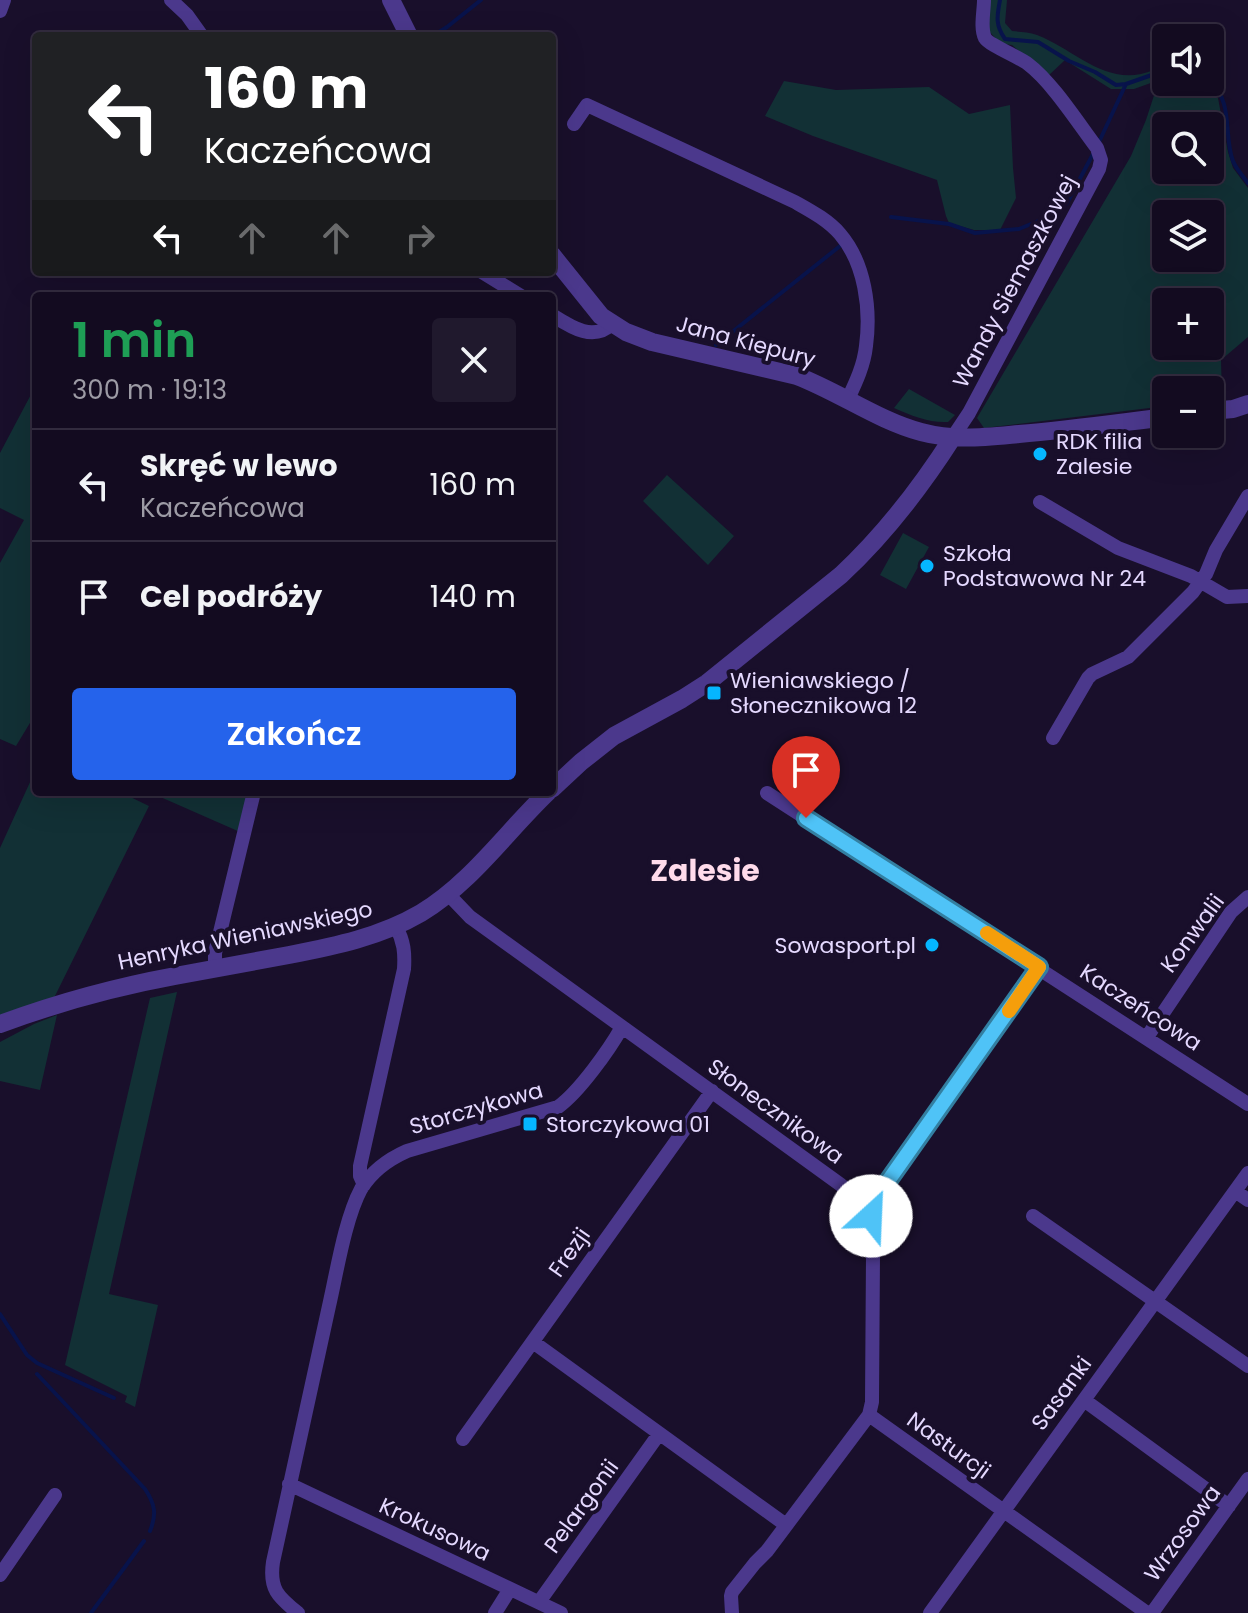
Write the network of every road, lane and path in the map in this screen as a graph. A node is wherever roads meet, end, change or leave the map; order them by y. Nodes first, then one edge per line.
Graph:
1 (4, 0) edge
2 (171, 0) edge
3 (391, 0) edge
4 (984, 0) edge
5 (0, 11) edge
6 (199, 32) edge
7 (407, 32) edge
8 (574, 124) dead end
9 (556, 260) edge
10 (556, 317) edge
11 (612, 324) junction
12 (848, 399) junction
13 (1152, 419) edge
14 (953, 437) junction
15 (1248, 496) edge
16 (1040, 502) dead end
17 (1200, 582) junction
18 (1248, 596) edge
19 (1053, 738) dead end
20 (556, 785) edge
21 (767, 793) dead end
22 (253, 796) edge
23 (544, 796) edge
24 (448, 894) junction
25 (1248, 897) edge
26 (396, 927) junction
27 (1039, 967) junction
28 (215, 969) junction
29 (0, 1024) edge
30 (622, 1027) junction
31 (1147, 1037) junction
32 (712, 1091) junction
33 (1248, 1104) edge
34 (1248, 1173) edge
35 (364, 1185) junction
36 (1235, 1191) junction
37 (1248, 1200) edge
38 (869, 1208) junction
39 (1033, 1216) dead end
40 (1155, 1301) junction
41 (533, 1342) junction
42 (1248, 1366) edge
43 (1084, 1400) junction
44 (869, 1415) junction
45 (659, 1434) junction
46 (463, 1439) dead end
47 (1248, 1479) edge
48 (289, 1484) junction
49 (55, 1495) dead end
50 (1229, 1506) junction
51 (1004, 1511) junction
52 (786, 1525) junction
53 (0, 1575) edge
54 (510, 1589) junction
55 (539, 1602) junction
56 (298, 1613) edge
57 (495, 1613) edge
58 (561, 1613) edge
59 (732, 1613) edge
60 (930, 1613) edge
61 (1149, 1613) edge

1 - 5 street
2 - 6 street
3 - 7 street
4 - 14 street, Wandy Siemaszkowej
8 - 12 street
9 - 11 street, Jana Kiepury
10 - 11 street
11 - 12 street, Jana Kiepury
12 - 14 street, Jana Kiepury
13 - 14 street
14 - 20 street, Henryka Wieniawskiego
15 - 17 street
16 - 17 street
17 - 18 street
17 - 19 street
21 - 27 street, Kaczeńcowa
22 - 28 street
23 - 24 street, Henryka Wieniawskiego
24 - 26 street, Henryka Wieniawskiego
24 - 30 street, Słonecznikowa
25 - 31 street, Konwalii
26 - 28 street, Henryka Wieniawskiego
26 - 35 street, Storczykowa
27 - 31 street, Kaczeńcowa
27 - 38 street
28 - 29 street, Henryka Wieniawskiego
30 - 32 street, Słonecznikowa
30 - 35 street, Storczykowa
31 - 33 street, Kaczeńcowa
32 - 38 street, Słonecznikowa
32 - 41 street, Frezji
34 - 36 street, Sasanki
35 - 48 street, Storczykowa
36 - 37 street
36 - 40 street, Sasanki
38 - 44 street
39 - 40 street
40 - 42 street
40 - 43 street, Sasanki
41 - 45 street
41 - 46 street, Frezji
43 - 50 street
43 - 51 street, Sasanki
44 - 51 street, Nasturcji
44 - 52 street
45 - 52 street
45 - 55 street, Pelargonii
47 - 50 street, Wrzosowa
48 - 54 street, Krokusowa
48 - 56 street, Storczykowa
49 - 53 street
50 - 61 street, Wrzosowa
51 - 60 street, Sasanki
51 - 61 street
52 - 59 street
54 - 55 street, Krokusowa
54 - 57 street
55 - 58 street, Krokusowa

